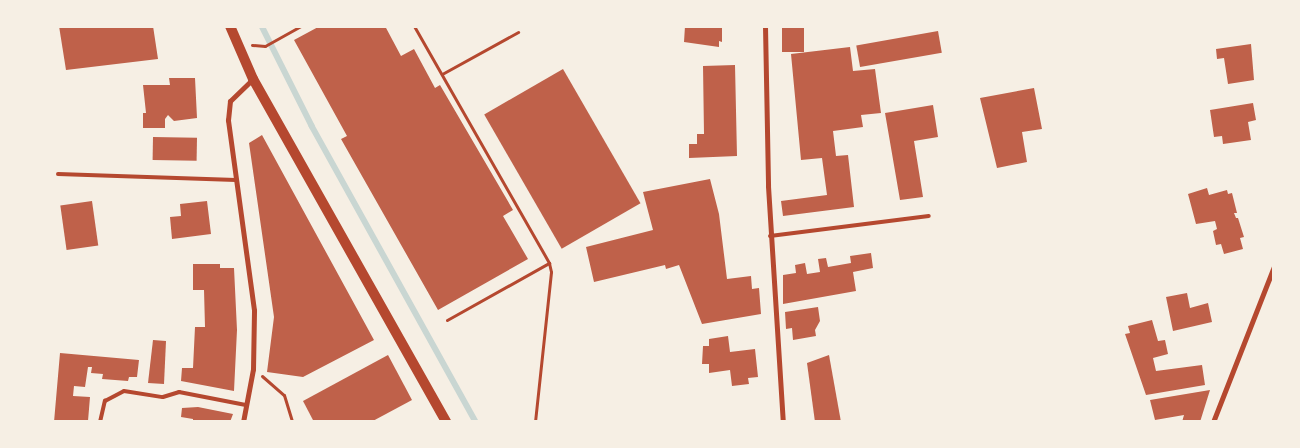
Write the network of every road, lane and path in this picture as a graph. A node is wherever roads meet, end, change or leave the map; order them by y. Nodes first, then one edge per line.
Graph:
1 (230, 26) edge
2 (301, 26) edge
3 (414, 26) edge
4 (765, 26) edge
5 (518, 32) dead end
6 (265, 46) dead end
7 (442, 74) junction
8 (253, 79) junction
9 (58, 174) dead end
10 (236, 180) junction
11 (929, 216) dead end
12 (770, 236) junction
13 (549, 263) junction
14 (1274, 266) edge
15 (447, 320) dead end
16 (253, 369) junction
17 (246, 405) junction
18 (100, 422) edge
19 (243, 422) edge
20 (292, 422) edge
21 (446, 422) edge
22 (535, 422) edge
23 (783, 422) edge
24 (1213, 422) edge

1 - 8 main road
2 - 6 path
3 - 7 path
4 - 12 street
5 - 7 path
7 - 13 path
8 - 10 street
8 - 21 main road
9 - 10 lane
10 - 16 street
11 - 12 lane
12 - 23 street
13 - 15 path
13 - 22 path
14 - 24 street
16 - 17 street
16 - 20 path
17 - 18 lane
17 - 19 street

